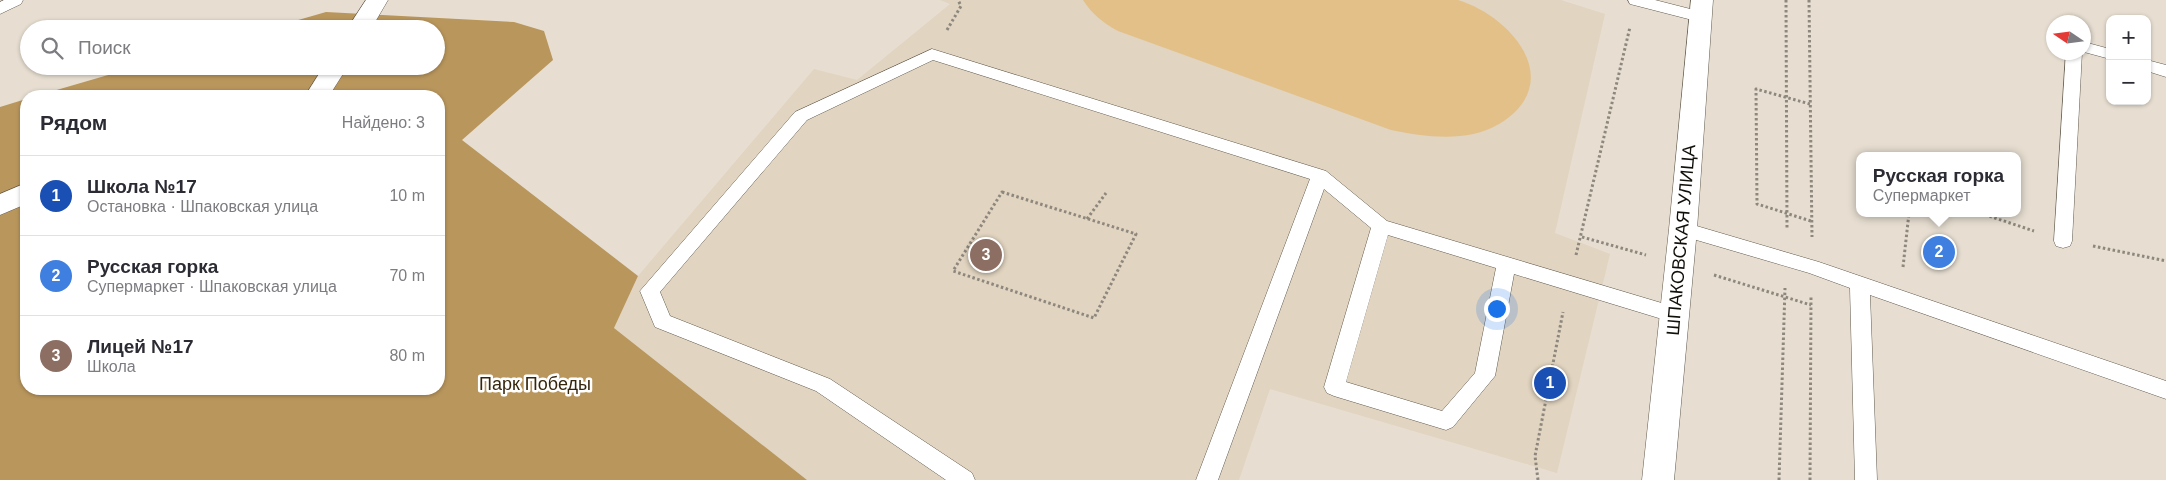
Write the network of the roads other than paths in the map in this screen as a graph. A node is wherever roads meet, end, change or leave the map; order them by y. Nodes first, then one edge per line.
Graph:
1 (15, 0) edge
2 (377, 0) edge
3 (1636, 0) edge
4 (0, 9) edge
5 (1701, 9) edge
6 (365, 20) edge
7 (2091, 49) edge
8 (2106, 53) edge
9 (2074, 60) edge
10 (2151, 66) edge
11 (2166, 71) edge
12 (330, 75) edge
13 (321, 90) edge
14 (1320, 176) junction
15 (20, 196) edge
16 (0, 205) edge
17 (1381, 226) junction
18 (1683, 229) junction
19 (2063, 241) dead end
20 (1507, 264) junction
21 (1860, 284) junction
22 (1675, 315) junction
23 (2166, 390) edge
24 (964, 480) edge
25 (1207, 480) edge
26 (1658, 480) edge
27 (1866, 480) edge

1 - 4 lane
2 - 6 main road
3 - 5 lane
5 - 18 main road, ШПАКОВСКАЯ УЛИЦА
7 - 8 lane
9 - 19 lane
10 - 11 lane
12 - 13 main road
14 - 17 lane
14 - 24 lane
14 - 25 lane
15 - 16 main road
17 - 20 lane
17 - 20 lane
18 - 21 lane
18 - 22 main road, ШПАКОВСКАЯ УЛИЦА
20 - 22 lane
21 - 23 lane
21 - 27 lane
22 - 26 main road, ШПАКОВСКАЯ УЛИЦА

